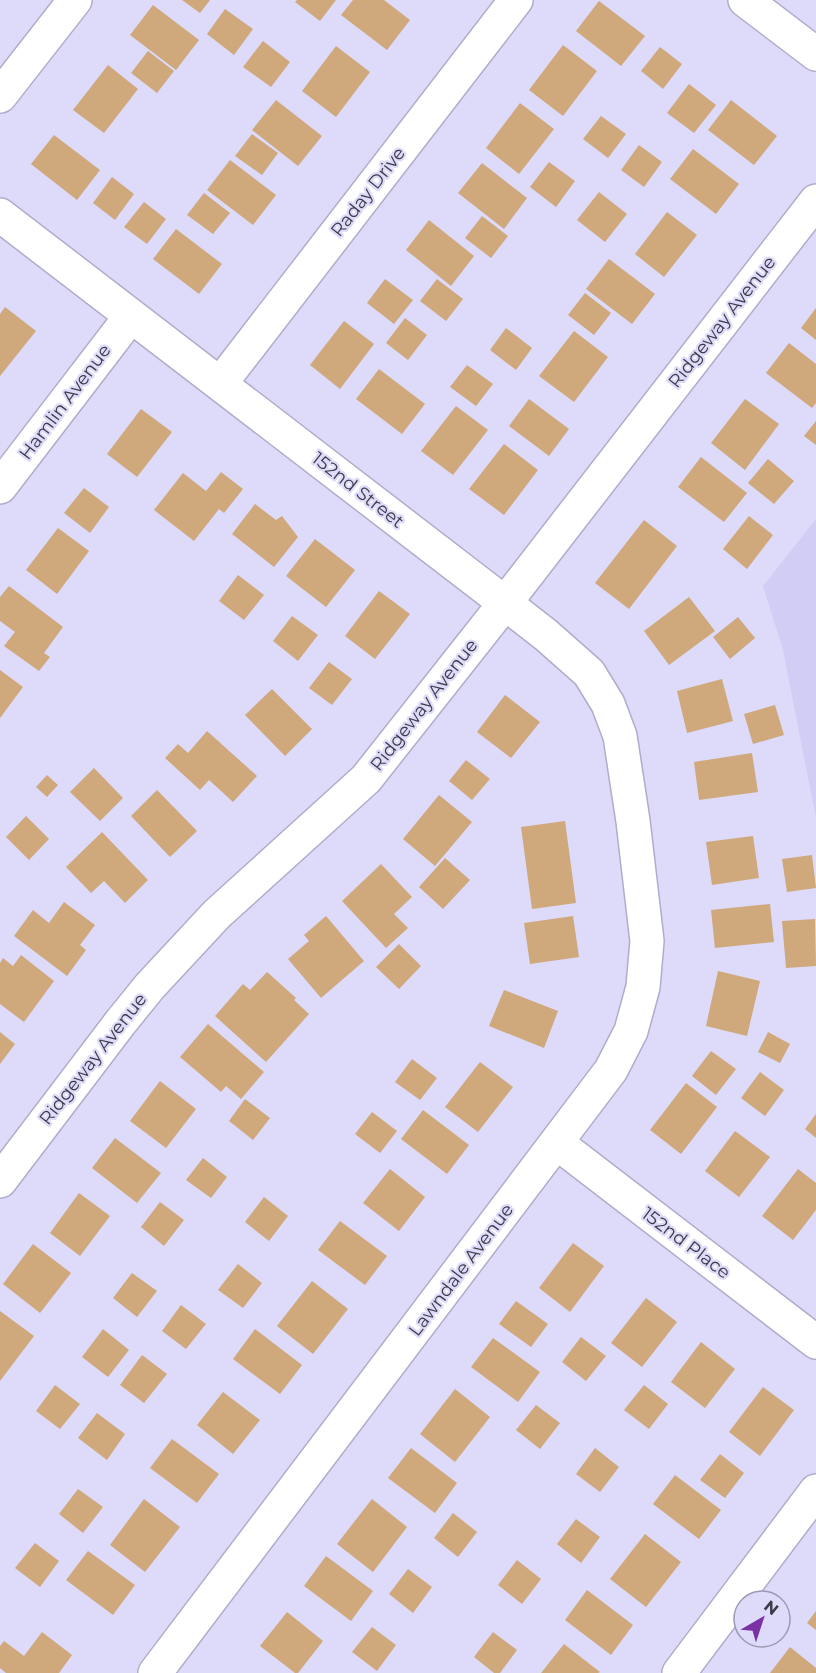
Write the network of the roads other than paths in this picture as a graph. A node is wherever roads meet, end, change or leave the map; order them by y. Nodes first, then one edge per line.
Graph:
1 (75, 0) edge
2 (516, 0) edge
3 (745, 0) edge
4 (816, 54) edge
5 (0, 96) edge
6 (816, 201) edge
7 (0, 215) edge
8 (130, 316) junction
9 (220, 384) junction
10 (0, 487) edge
11 (505, 603) junction
12 (633, 821) joint
13 (556, 1143) junction
14 (0, 1181) edge
15 (816, 1342) edge
16 (816, 1491) edge
17 (154, 1673) edge
18 (679, 1673) edge

1 - 5 street
2 - 9 street, Raday Drive
3 - 4 street
6 - 11 street, Ridgeway Avenue
7 - 8 street, 152nd Street
8 - 9 street, 152nd Street
8 - 10 street, Hamlin Avenue
9 - 11 street, 152nd Street
11 - 12 street, 152nd Street
11 - 14 street, Ridgeway Avenue
12 - 13 street, Lawndale Avenue
13 - 15 street, 152nd Place
13 - 17 street, Lawndale Avenue
16 - 18 street

